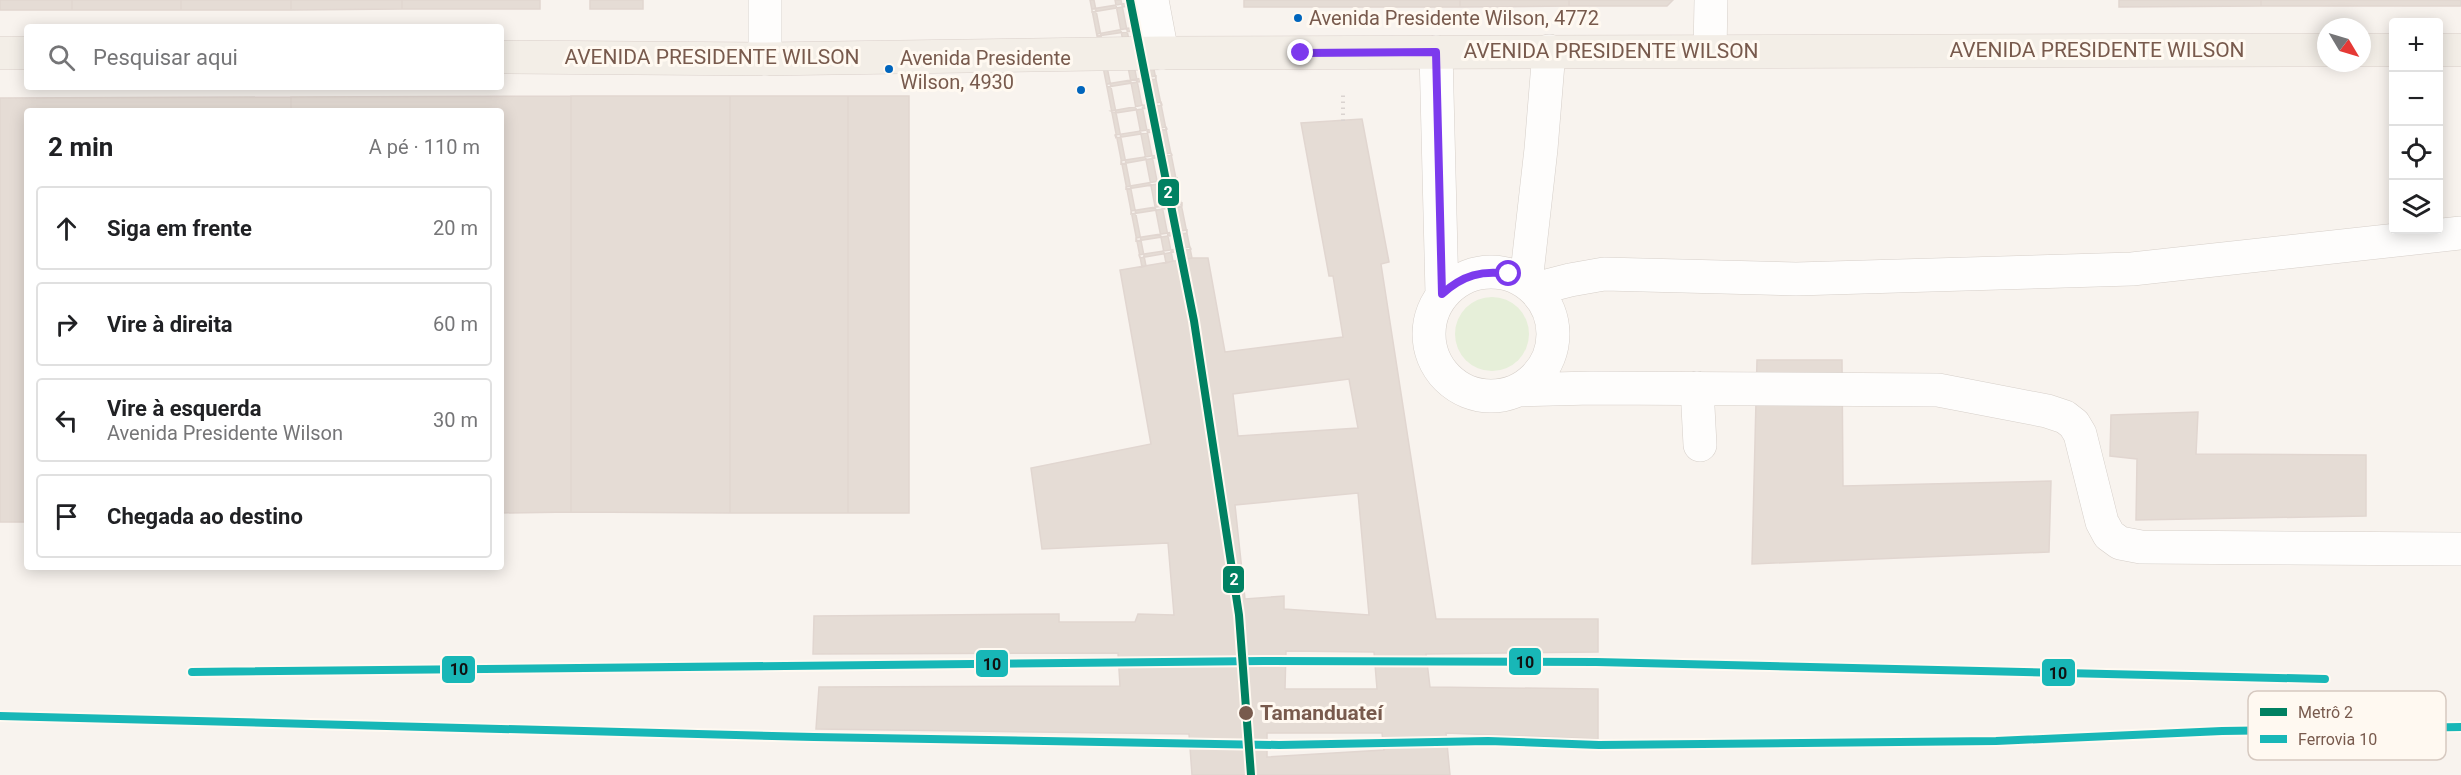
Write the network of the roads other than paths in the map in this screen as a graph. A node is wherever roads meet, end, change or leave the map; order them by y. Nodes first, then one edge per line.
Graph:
1 (765, 0) edge
2 (1152, 0) edge
3 (1711, 0) edge
4 (2317, 50) edge
5 (2371, 50) edge
6 (2389, 50) edge
7 (2443, 50) edge
8 (2461, 50) edge
9 (1549, 51) junction
10 (1710, 51) junction
11 (0, 52) edge
12 (1436, 52) junction
13 (24, 53) edge
14 (1162, 53) junction
15 (504, 57) edge
16 (765, 59) junction
17 (2461, 233) edge
18 (1530, 286) junction
19 (1442, 294) junction
20 (1696, 388) junction
21 (1519, 390) junction
22 (1700, 445) dead end
23 (2461, 549) edge

1 - 16 street
2 - 14 street
3 - 10 street
4 - 10 main road, AVENIDA PRESIDENTE WILSON
5 - 6 main road
7 - 8 main road
9 - 10 main road, AVENIDA PRESIDENTE WILSON
9 - 12 main road, AVENIDA PRESIDENTE WILSON
9 - 18 street
11 - 13 main road
12 - 14 main road, AVENIDA PRESIDENTE WILSON
12 - 19 street
14 - 16 main road, AVENIDA PRESIDENTE WILSON
15 - 16 main road, AVENIDA PRESIDENTE WILSON
17 - 18 street
18 - 19 street
18 - 21 street
19 - 21 street
20 - 21 street
20 - 22 street
20 - 23 street

